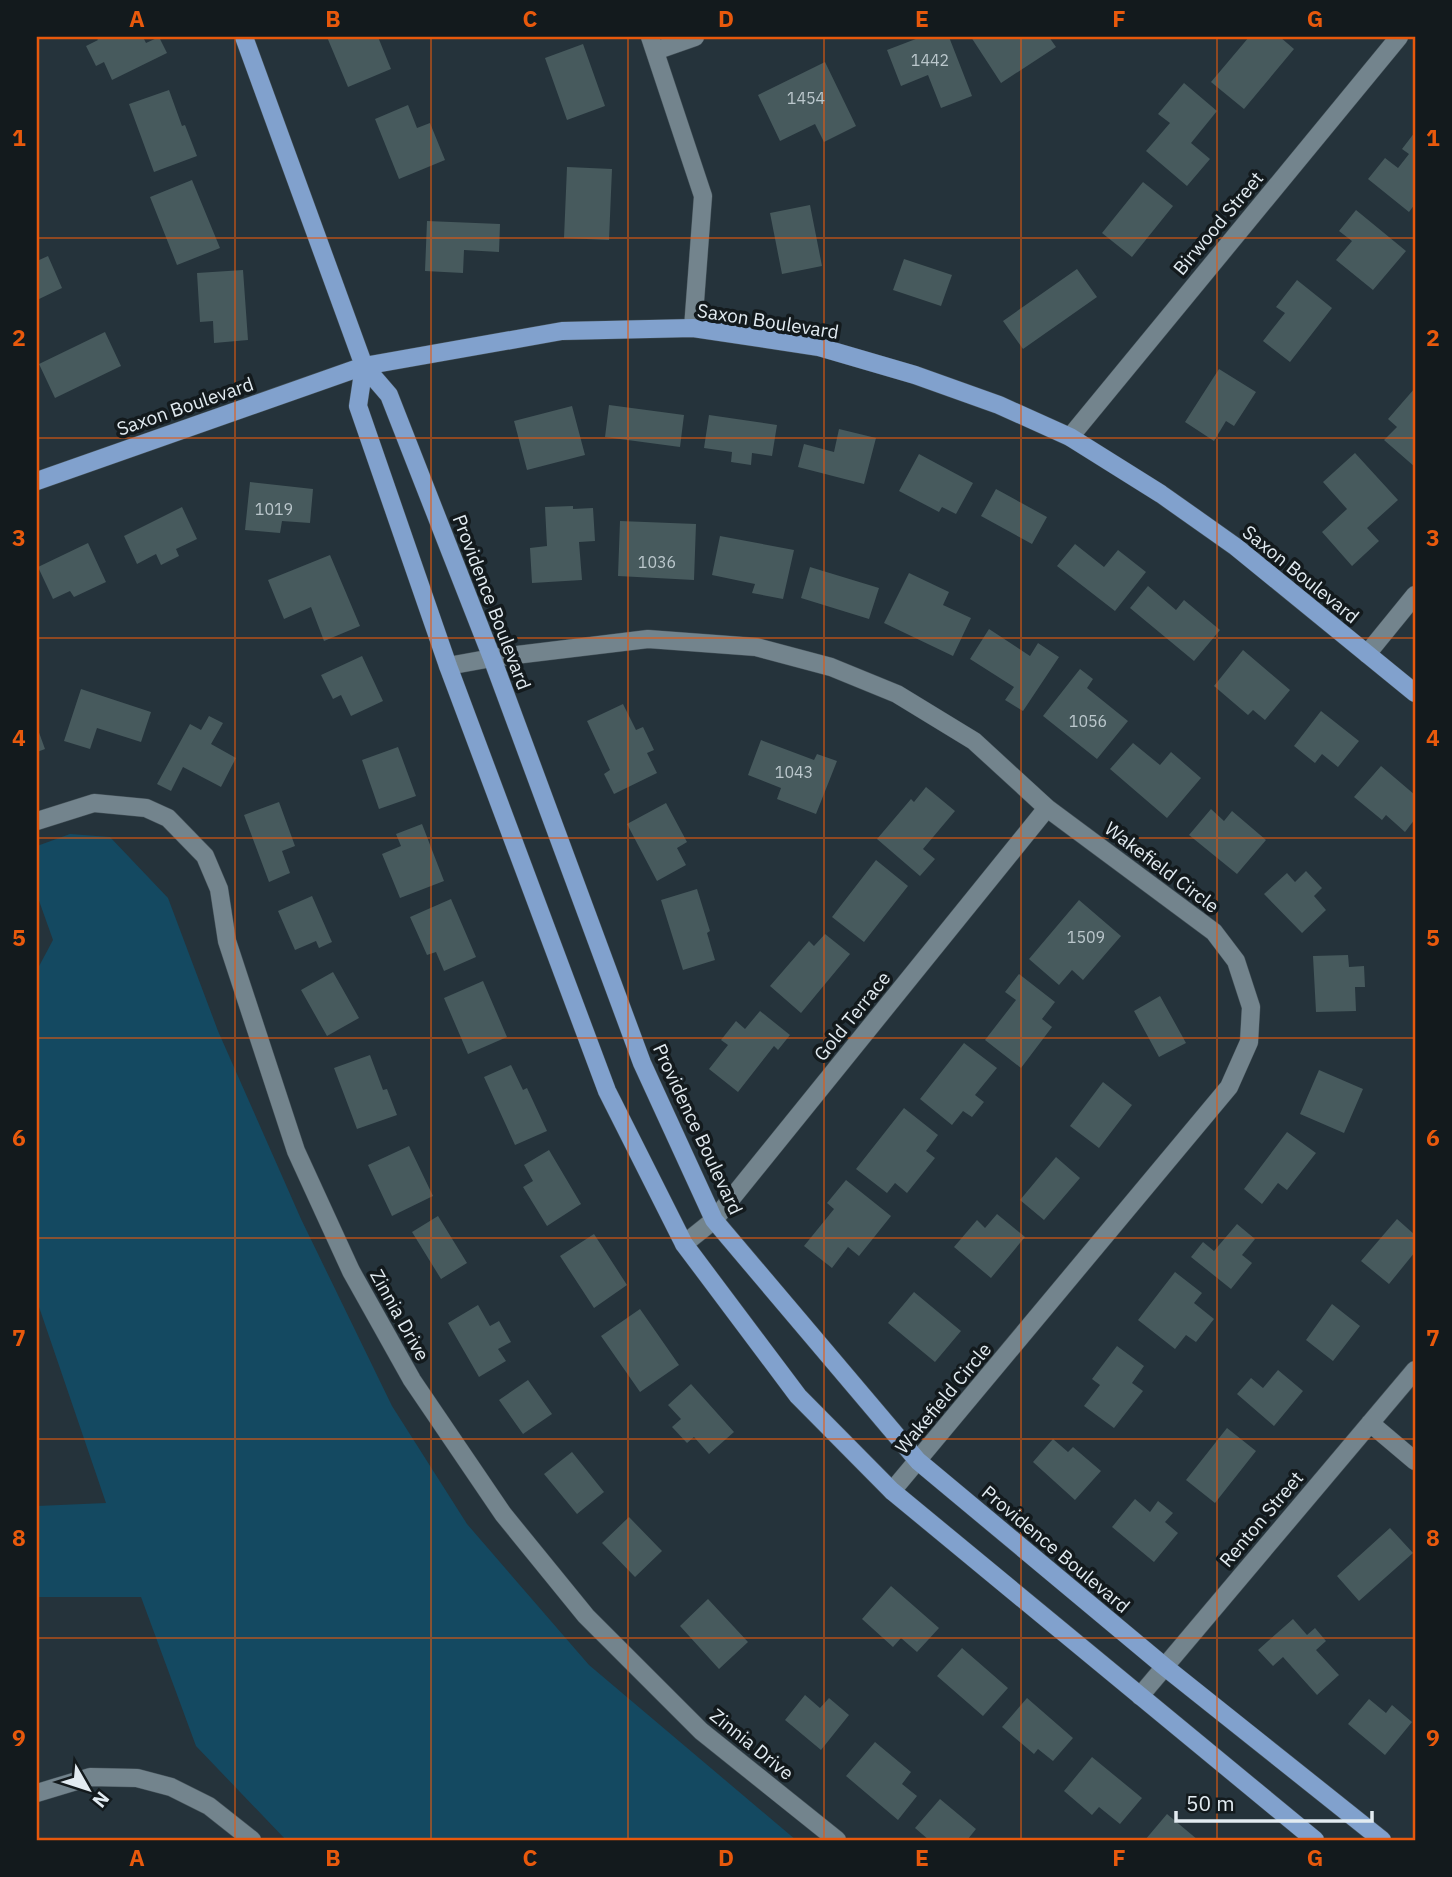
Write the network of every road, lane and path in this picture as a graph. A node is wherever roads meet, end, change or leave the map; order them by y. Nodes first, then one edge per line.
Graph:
1 (244, 37) edge
2 (695, 37) edge
3 (1399, 37) edge
4 (652, 44) edge
5 (693, 328) junction
6 (364, 366) junction
7 (1070, 437) junction
8 (37, 481) edge
9 (1415, 596) edge
10 (1367, 654) junction
11 (492, 658) junction
12 (448, 666) junction
13 (1415, 693) edge
14 (1047, 808) junction
15 (37, 821) edge
16 (714, 1220) junction
17 (684, 1244) junction
18 (1415, 1370) edge
19 (1370, 1423) junction
20 (918, 1461) junction
21 (1415, 1461) edge
22 (892, 1491) junction
23 (1165, 1667) junction
24 (1140, 1696) junction
25 (37, 1793) edge
26 (252, 1840) edge
27 (837, 1840) edge
28 (1315, 1840) edge
29 (1382, 1840) edge

1 - 6 main road, Providence Boulevard
2 - 4 street
3 - 7 street, Birwood Street
4 - 5 street
5 - 6 main road, Saxon Boulevard
5 - 7 main road, Saxon Boulevard
6 - 8 main road, Saxon Boulevard
6 - 11 main road, Providence Boulevard
6 - 12 main road, Providence Boulevard
7 - 10 main road, Saxon Boulevard
9 - 10 street
10 - 13 main road, Saxon Boulevard
11 - 12 street, Wakefield Circle
11 - 14 street, Wakefield Circle
11 - 16 main road, Providence Boulevard
12 - 17 main road, Providence Boulevard
14 - 16 street, Gold Terrace
14 - 20 street, Wakefield Circle
15 - 27 street, Zinnia Drive
16 - 17 street, Gold Terrace
16 - 20 main road, Providence Boulevard
17 - 22 main road, Providence Boulevard
18 - 19 street, Renton Street
19 - 21 street
19 - 23 street, Renton Street
20 - 22 street, Wakefield Circle
20 - 23 main road, Providence Boulevard
22 - 24 main road, Providence Boulevard
23 - 24 street, Renton Street
23 - 29 main road, Providence Boulevard
24 - 28 main road, Providence Boulevard
25 - 26 street

